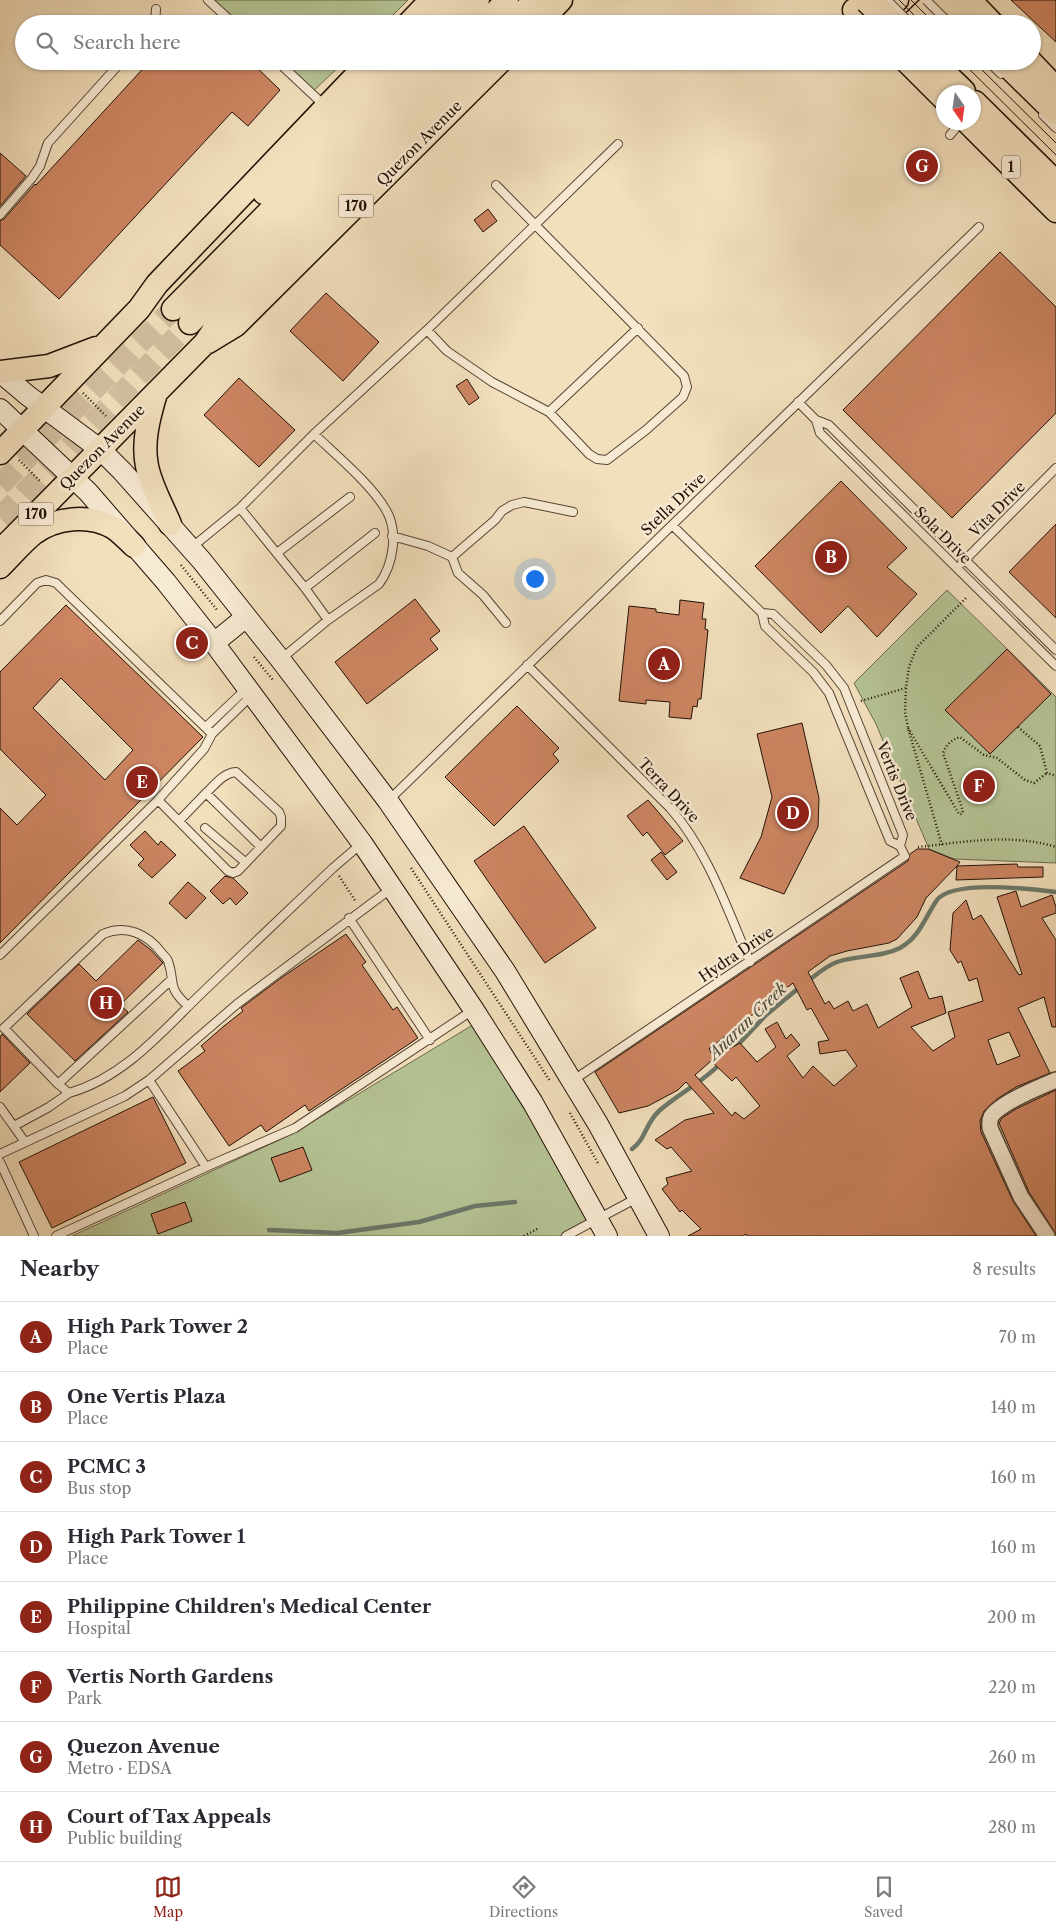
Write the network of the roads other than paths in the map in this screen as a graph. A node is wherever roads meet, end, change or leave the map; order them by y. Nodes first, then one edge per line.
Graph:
1 (208, 0) edge
2 (431, 0) edge
3 (457, 0) edge
4 (478, 0) edge
5 (507, 0) edge
6 (534, 0) edge
7 (561, 0) edge
8 (887, 0) edge
9 (897, 0) edge
10 (926, 0) edge
11 (936, 0) edge
12 (943, 0) edge
13 (970, 0) edge
14 (859, 8) edge
15 (156, 10) dead end
16 (156, 15) edge
17 (224, 15) edge
18 (417, 15) edge
19 (442, 15) edge
20 (464, 15) edge
21 (493, 15) edge
22 (520, 15) edge
23 (547, 15) edge
24 (873, 15) edge
25 (902, 15) edge
26 (920, 15) edge
27 (941, 15) edge
28 (958, 15) edge
29 (984, 15) edge
30 (114, 70) edge
31 (286, 70) edge
32 (361, 70) edge
33 (387, 70) edge
34 (409, 70) edge
35 (438, 70) edge
36 (465, 70) edge
37 (492, 70) edge
38 (915, 70) edge
39 (939, 70) edge
40 (1016, 70) edge
41 (955, 85) edge
42 (936, 91) edge
43 (1052, 96) edge
44 (325, 107) junction
45 (1056, 128) edge
46 (981, 129) edge
47 (978, 130) edge
48 (618, 144) dead end
49 (496, 185) dead end
50 (1056, 185) edge
51 (1056, 211) edge
52 (0, 216) edge
53 (535, 225) junction
54 (979, 227) dead end
55 (139, 309) junction
56 (173, 309) tunnel mouth
57 (190, 324) tunnel mouth
58 (638, 328) junction
59 (427, 330) junction
60 (107, 341) junction
61 (205, 344) junction
62 (0, 372) edge
63 (156, 392) junction
64 (798, 402) junction
65 (43, 408) junction
66 (0, 409) edge
67 (549, 412) junction
68 (816, 420) junction
69 (22, 430) junction
70 (314, 434) junction
71 (101, 450) junction
72 (9, 456) edge
73 (1056, 468) edge
74 (72, 477) junction
75 (350, 497) dead end
76 (240, 508) junction
77 (573, 512) dead end
78 (170, 524) junction
79 (672, 525) junction
80 (375, 533) dead end
81 (392, 536) junction
82 (134, 546) junction
83 (0, 551) edge
84 (277, 553) junction
85 (185, 556) junction
86 (452, 557) junction
87 (965, 560) junction
88 (0, 567) edge
89 (957, 568) junction
90 (305, 588) junction
91 (762, 613) junction
92 (328, 620) junction
93 (0, 621) edge
94 (239, 623) junction
95 (506, 623) dead end
96 (214, 643) junction
97 (1056, 650) edge
98 (280, 659) junction
99 (527, 665) junction
100 (1056, 666) edge
101 (250, 692) junction
102 (206, 727) junction
103 (212, 734) junction
104 (206, 793) junction
105 (158, 800) junction
106 (388, 801) junction
107 (179, 821) junction
108 (205, 828) dead end
109 (362, 843) junction
110 (260, 846) junction
111 (900, 846) junction
112 (246, 862) junction
113 (392, 888) junction
114 (349, 918) junction
115 (0, 955) edge
116 (750, 962) junction
117 (171, 980) junction
118 (188, 1006) junction
119 (474, 1010) junction
120 (430, 1040) junction
121 (149, 1080) junction
122 (1056, 1080) edge
123 (58, 1084) junction
124 (563, 1084) junction
125 (69, 1093) junction
126 (0, 1107) edge
127 (14, 1126) junction
128 (25, 1142) junction
129 (0, 1154) edge
130 (0, 1162) edge
131 (206, 1167) junction
132 (638, 1198) junction
133 (603, 1228) edge
134 (34, 1236) edge
135 (56, 1236) edge
136 (566, 1236) edge
137 (659, 1236) edge
138 (1047, 1236) edge

1 - 17 lane
2 - 18 main road
3 - 19 main road
4 - 20 main road
5 - 21 main road
6 - 22 main road
7 - 23 main road
8 - 25 lane, bridge
9 - 14 main road
10 - 27 lane, bridge
11 - 26 main road
12 - 28 highway
13 - 29 main road
14 - 24 highway, bridge
15 - 16 lane
30 - 52 lane
31 - 44 lane
32 - 44 main road
33 - 55 main road
34 - 56 main road
35 - 57 main road, 170
36 - 61 main road, Quezon Avenue / 170
37 - 61 main road, Quezon Avenue / 170
38 - 42 main road
39 - 41 highway
40 - 43 highway
43 - 45 lane
44 - 55 main road
46 - 50 highway, 1
47 - 51 main road, 1
48 - 53 lane
49 - 53 lane
53 - 58 lane
53 - 59 lane
54 - 64 lane, Stella Drive
55 - 60 main road
58 - 67 lane
58 - 67 lane
59 - 67 lane
59 - 70 lane
60 - 62 main road
60 - 65 main road
61 - 63 main road, Quezon Avenue / 170
62 - 65 main road
63 - 71 main road, Quezon Avenue / 170
63 - 78 main road
64 - 68 lane, Sola Drive
64 - 79 lane, Stella Drive
65 - 69 main road
65 - 71 main road
66 - 69 main road
68 - 87 lane, Sola Drive
68 - 89 lane, Sola Drive
69 - 72 main road
69 - 74 main road
70 - 76 lane
70 - 81 lane
71 - 74 main road, Quezon Avenue / 170
71 - 78 main road
73 - 87 lane, Vita Drive
74 - 82 main road
74 - 83 main road, Quezon Avenue / 170
75 - 84 lane
76 - 84 lane
76 - 85 lane
77 - 86 lane
78 - 85 main road
79 - 91 lane, Vertis Drive
79 - 99 lane, Stella Drive
80 - 90 lane
81 - 86 lane
81 - 92 lane
82 - 88 main road
82 - 96 main road
84 - 90 lane
85 - 94 main road
86 - 95 lane
87 - 89 lane, Vita Drive
87 - 97 lane, Sola Drive
89 - 100 lane, Sola Drive
90 - 92 lane
91 - 111 lane, Vertis Drive
91 - 111 lane, Vertis Drive
92 - 98 lane
93 - 102 lane
94 - 96 main road
94 - 98 main road
96 - 101 main road
98 - 106 main road
99 - 106 lane, Stella Drive
99 - 116 lane, Terra Drive
101 - 102 lane
101 - 103 lane
101 - 109 main road
102 - 103 lane
103 - 105 lane
104 - 107 lane
104 - 110 lane
104 - 110 lane
105 - 107 lane
105 - 115 lane
106 - 124 main road
107 - 112 lane
108 - 112 lane
109 - 113 main road
109 - 118 lane
110 - 112 lane
111 - 116 lane, Hydra Drive
113 - 114 lane
113 - 119 main road
114 - 120 lane
114 - 121 lane
116 - 124 lane, Hydra Drive
117 - 118 lane
117 - 123 lane
117 - 123 lane
118 - 125 lane
119 - 120 lane
119 - 133 main road
120 - 131 lane
121 - 128 lane
121 - 131 lane
122 - 138 street
123 - 125 lane
124 - 132 main road
125 - 127 lane
126 - 127 lane
127 - 128 lane
128 - 129 lane
130 - 134 lane
131 - 135 lane
132 - 133 lane
132 - 137 main road
133 - 136 lane

